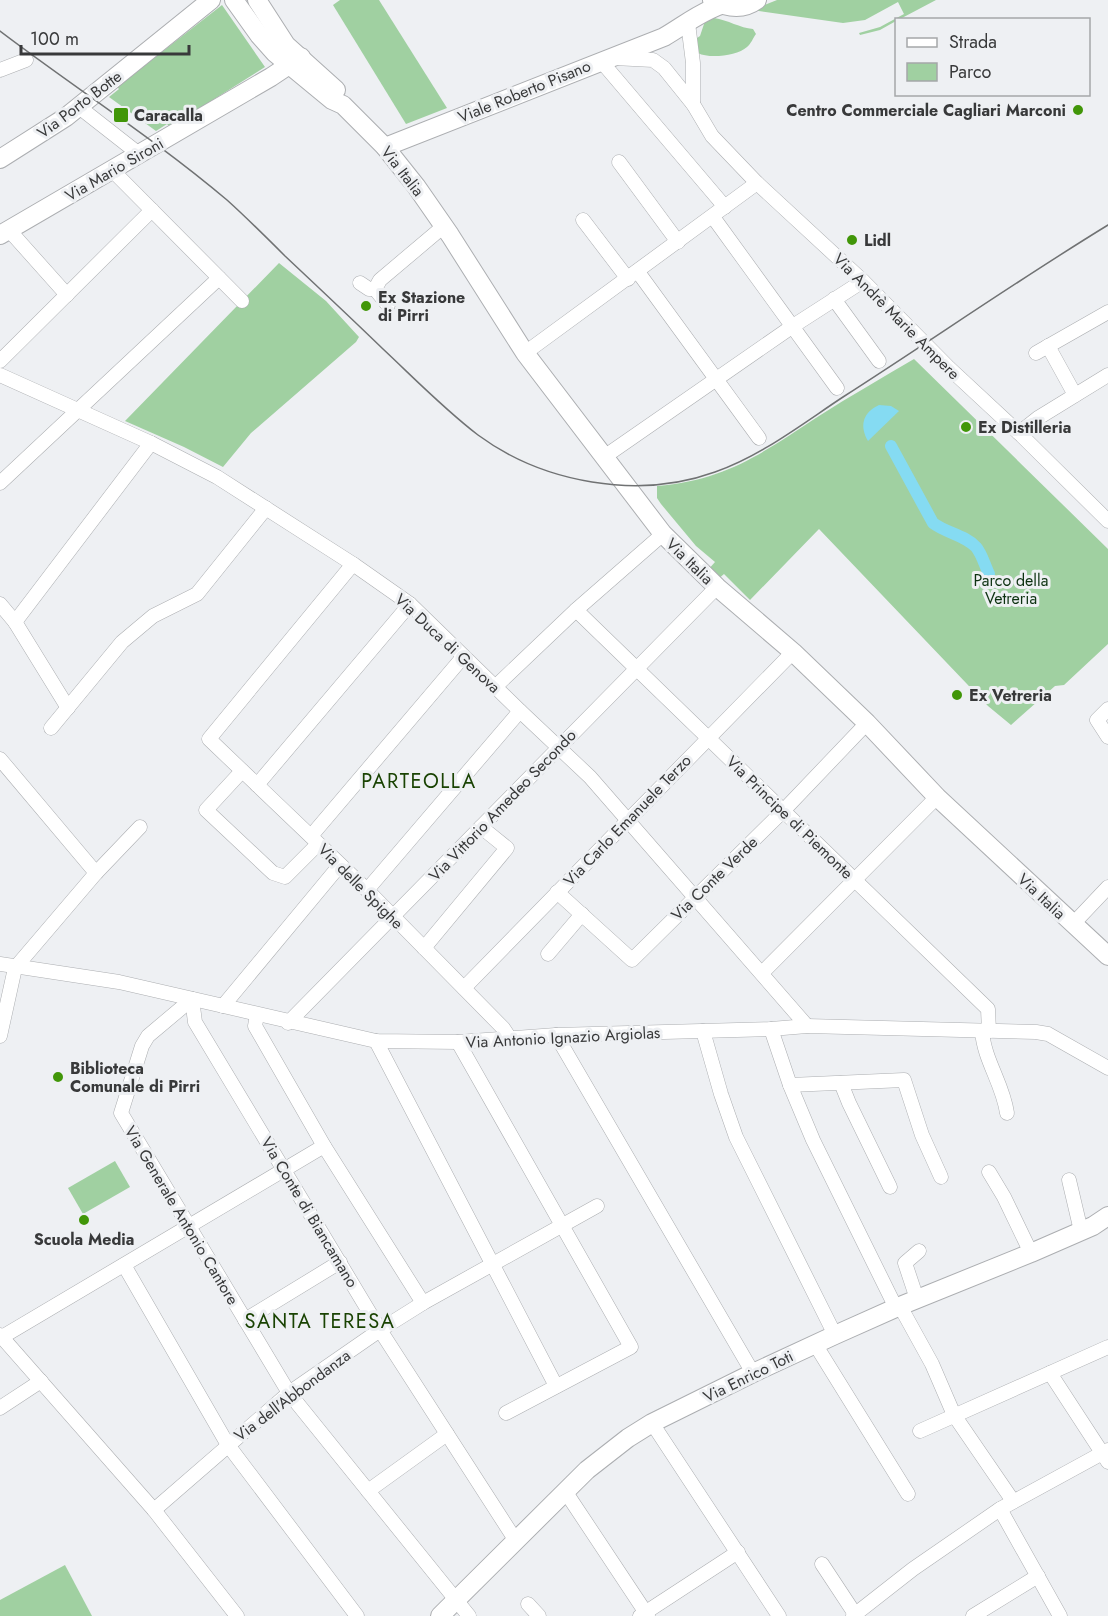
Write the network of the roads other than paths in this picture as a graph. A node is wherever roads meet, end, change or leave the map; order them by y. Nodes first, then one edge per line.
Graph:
1 (211, 0) edge
2 (234, 0) edge
3 (257, 0) edge
4 (694, 0) edge
5 (757, 0) edge
6 (716, 2) edge
7 (688, 23) junction
8 (664, 37) junction
9 (607, 59) junction
10 (26, 60) dead end
11 (295, 61) junction
12 (0, 70) edge
13 (693, 104) junction
14 (79, 107) junction
15 (385, 147) junction
16 (139, 154) junction
17 (0, 159) edge
18 (619, 162) dead end
19 (112, 170) junction
20 (757, 183) junction
21 (725, 207) junction
22 (152, 210) junction
23 (713, 217) junction
24 (583, 220) dead end
25 (444, 226) junction
26 (4, 232) edge
27 (678, 242) junction
28 (633, 275) junction
29 (219, 278) junction
30 (863, 281) junction
31 (360, 283) dead end
32 (375, 289) junction
33 (67, 295) junction
34 (834, 298) junction
35 (242, 300) dead end
36 (388, 305) dead end
37 (1108, 312) edge
38 (793, 326) junction
39 (525, 353) junction
40 (0, 361) edge
41 (879, 361) dead end
42 (0, 375) edge
43 (1108, 375) edge
44 (716, 379) junction
45 (837, 388) dead end
46 (1075, 395) junction
47 (79, 410) junction
48 (1019, 433) junction
49 (759, 438) dead end
50 (151, 443) junction
51 (604, 457) junction
52 (0, 483) edge
53 (266, 508) junction
54 (1108, 521) edge
55 (663, 534) junction
56 (353, 564) junction
57 (717, 587) junction
58 (0, 604) edge
59 (410, 604) junction
60 (576, 610) junction
61 (15, 622) junction
62 (793, 652) junction
63 (463, 657) junction
64 (637, 668) junction
65 (495, 687) junction
66 (68, 708) junction
67 (1108, 709) edge
68 (520, 711) junction
69 (867, 723) junction
70 (51, 728) dead end
71 (708, 737) junction
72 (1108, 737) edge
73 (559, 747) junction
74 (0, 760) edge
75 (242, 771) junction
76 (257, 785) junction
77 (938, 797) junction
78 (784, 810) junction
79 (628, 820) junction
80 (140, 827) dead end
81 (482, 827) junction
82 (315, 840) junction
83 (340, 865) junction
84 (96, 873) junction
85 (855, 879) junction
86 (1108, 887) edge
87 (367, 890) junction
88 (557, 891) junction
89 (694, 897) junction
90 (582, 914) junction
91 (392, 917) junction
92 (1073, 924) junction
93 (424, 948) junction
94 (548, 954) dead end
95 (1108, 956) edge
96 (0, 964) edge
97 (15, 968) junction
98 (762, 973) junction
99 (464, 988) junction
100 (192, 999) junction
101 (223, 1006) junction
102 (257, 1015) junction
103 (288, 1023) junction
104 (807, 1026) junction
105 (771, 1029) junction
106 (703, 1031) junction
107 (985, 1031) junction
108 (556, 1035) junction
109 (0, 1036) edge
110 (509, 1037) junction
111 (376, 1041) junction
112 (458, 1041) junction
113 (1108, 1068) edge
114 (841, 1083) junction
115 (790, 1085) junction
116 (1007, 1113) dead end
117 (324, 1146) junction
118 (285, 1169) junction
119 (988, 1172) dead end
120 (941, 1177) dead end
121 (1069, 1180) dead end
122 (890, 1187) dead end
123 (597, 1206) dead end
124 (1108, 1216) edge
125 (561, 1225) junction
126 (189, 1226) junction
127 (1081, 1231) junction
128 (919, 1251) dead end
129 (1031, 1253) junction
130 (340, 1262) junction
131 (492, 1264) junction
132 (124, 1265) junction
133 (423, 1303) junction
134 (904, 1304) junction
135 (245, 1320) junction
136 (380, 1330) junction
137 (835, 1335) junction
138 (1, 1336) edge
139 (815, 1344) junction
140 (1108, 1347) edge
141 (753, 1373) junction
142 (1050, 1373) junction
143 (41, 1381) junction
144 (556, 1386) junction
145 (290, 1393) junction
146 (0, 1408) edge
147 (506, 1413) dead end
148 (954, 1415) junction
149 (652, 1423) junction
150 (920, 1431) dead end
151 (447, 1434) junction
152 (228, 1445) junction
153 (1106, 1455) edge
154 (368, 1491) junction
155 (565, 1491) junction
156 (908, 1494) dead end
157 (1013, 1501) junction
158 (1000, 1509) junction
159 (154, 1510) junction
160 (516, 1541) junction
161 (738, 1552) junction
162 (822, 1564) dead end
163 (1038, 1576) junction
164 (455, 1601) junction
165 (528, 1604) dead end
166 (645, 1615) edge
167 (854, 1615) edge
168 (237, 1616) edge
169 (357, 1616) edge
170 (440, 1616) edge
171 (469, 1616) edge
172 (539, 1616) edge
173 (779, 1616) edge
174 (973, 1616) edge
175 (1060, 1616) edge

1 - 14 street, Via Porto Botte
2 - 11 street, Via Italia
3 - 11 street, Via Italia
4 - 8 street, Viale Roberto Pisano
5 - 6 street
6 - 7 street, Viale Roberto Pisano
7 - 8 street, Viale Roberto Pisano
7 - 13 street
8 - 9 street, Viale Roberto Pisano
9 - 13 street, Via Andrè Marie Ampere
9 - 15 street, Viale Roberto Pisano
9 - 21 street
10 - 12 street
11 - 15 street, Via Italia
11 - 16 street, Via Mario Sironi
13 - 20 street, Via Andrè Marie Ampere
14 - 16 street
14 - 17 street, Via Porto Botte
15 - 25 street, Via Italia
16 - 19 street, Via Mario Sironi
18 - 27 street
19 - 22 street
19 - 26 street, Via Mario Sironi
20 - 21 street
20 - 30 street, Via Andrè Marie Ampere
21 - 23 street
22 - 29 street
22 - 33 street
23 - 27 street
23 - 38 street
24 - 28 street
25 - 32 street
25 - 39 street, Via Italia
26 - 33 street
27 - 28 street
28 - 39 street
28 - 44 street
29 - 35 street
29 - 47 street
30 - 34 street
30 - 48 street, Via Andrè Marie Ampere
31 - 32 street
32 - 36 street
33 - 40 street
34 - 38 street
34 - 41 street
37 - 46 street
38 - 44 street
38 - 45 street
39 - 51 street, Via Italia
42 - 47 street, Via Duca di Genova
43 - 46 street
44 - 49 street
44 - 51 street
46 - 48 street
47 - 50 street, Via Duca di Genova
47 - 52 street
48 - 54 street, Via Andrè Marie Ampere
50 - 53 street, Via Duca di Genova
50 - 61 street
51 - 55 street, Via Italia
53 - 56 street, Via Duca di Genova
53 - 66 street
55 - 57 street, Via Italia
55 - 60 street
56 - 59 street, Via Duca di Genova
56 - 75 street, Via delle Spighe
57 - 62 street, Via Italia
57 - 64 street, Via Vittorio Amedeo Secondo
58 - 61 street
59 - 63 street, Via Duca di Genova
59 - 76 street
60 - 64 street, Via Principe di Piemonte
60 - 65 street
61 - 66 street
62 - 69 street, Via Italia
62 - 71 street, Via Carlo Emanuele Terzo
63 - 65 street, Via Duca di Genova
63 - 82 street
64 - 71 street, Via Principe di Piemonte
64 - 73 street, Via Vittorio Amedeo Secondo
65 - 68 street, Via Duca di Genova
66 - 70 street
67 - 72 street
68 - 73 street, Via Duca di Genova
68 - 87 street
69 - 77 street, Via Italia
69 - 78 street, Via Conte Verde
71 - 78 street, Via Principe di Piemonte
71 - 79 street, Via Carlo Emanuele Terzo
73 - 79 street, Via Duca di Genova
73 - 81 street, Via Vittorio Amedeo Secondo
74 - 84 street
75 - 76 street, Via delle Spighe
75 - 82 street
76 - 82 street, Via delle Spighe
77 - 85 street
77 - 92 street, Via Italia
78 - 85 street, Via Principe di Piemonte
78 - 89 street, Via Conte Verde
79 - 88 street, Via Carlo Emanuele Terzo
79 - 89 street, Via Duca di Genova
80 - 84 street
81 - 91 street, Via Vittorio Amedeo Secondo
81 - 93 street
82 - 83 street, Via delle Spighe
83 - 87 street, Via delle Spighe
83 - 101 street
84 - 97 street
85 - 98 street
85 - 107 street, Via Principe di Piemonte
86 - 92 street
87 - 91 street, Via delle Spighe
88 - 90 street, Via Conte Verde
88 - 99 street, Via Carlo Emanuele Terzo
89 - 90 street, Via Conte Verde
89 - 98 street, Via Duca di Genova
90 - 94 street
91 - 93 street, Via delle Spighe
91 - 103 street, Via Vittorio Amedeo Secondo
92 - 95 street, Via Italia
93 - 99 street, Via delle Spighe
96 - 97 street, Via Antonio Ignazio Argiolas
97 - 100 street, Via Antonio Ignazio Argiolas
97 - 109 street
98 - 104 street, Via Duca di Genova
99 - 110 street, Via delle Spighe
100 - 101 street, Via Antonio Ignazio Argiolas
100 - 118 street, Via Conte di Biancamano
100 - 126 street, Via Generale Antonio Cantore
101 - 102 street, Via Antonio Ignazio Argiolas
102 - 103 street, Via Antonio Ignazio Argiolas
102 - 117 street
103 - 111 street, Via Antonio Ignazio Argiolas
104 - 105 street, Via Antonio Ignazio Argiolas
104 - 107 street, Via Antonio Ignazio Argiolas
105 - 106 street, Via Antonio Ignazio Argiolas
105 - 115 street
106 - 108 street, Via Antonio Ignazio Argiolas
106 - 137 street
107 - 113 street, Via Antonio Ignazio Argiolas
107 - 116 street, Via Principe di Piemonte
108 - 110 street, Via Antonio Ignazio Argiolas
108 - 141 street
110 - 112 street, Via Antonio Ignazio Argiolas
111 - 112 street, Via Antonio Ignazio Argiolas
111 - 131 street
112 - 125 street
114 - 115 street
114 - 120 street
114 - 122 street
115 - 134 street
117 - 118 street
117 - 133 street
118 - 126 street
118 - 130 street, Via Conte di Biancamano
119 - 129 street
121 - 127 street
123 - 125 street, Via dell'Abbondanza
124 - 127 street, Via Enrico Toti
125 - 131 street, Via dell'Abbondanza
125 - 144 street
126 - 132 street
126 - 135 street, Via Generale Antonio Cantore
127 - 129 street, Via Enrico Toti
128 - 134 street
129 - 134 street, Via Enrico Toti
130 - 135 street
130 - 136 street, Via Conte di Biancamano
131 - 133 street, Via dell'Abbondanza
131 - 144 street
132 - 138 street
132 - 152 street
133 - 136 street, Via dell'Abbondanza
134 - 137 street, Via Enrico Toti
134 - 148 street
135 - 145 street, Via Generale Antonio Cantore
136 - 145 street, Via dell'Abbondanza
136 - 151 street, Via Conte di Biancamano
137 - 139 street, Via Enrico Toti
138 - 143 street
139 - 141 street, Via Enrico Toti
139 - 156 street
140 - 142 street
141 - 149 street, Via Enrico Toti
142 - 148 street
142 - 153 street
143 - 146 street
143 - 159 street
144 - 147 street
145 - 152 street, Via dell'Abbondanza
145 - 154 street, Via Generale Antonio Cantore
148 - 150 street
148 - 157 street
149 - 155 street, Via Enrico Toti
149 - 161 street
151 - 154 street
151 - 160 street, Via Conte di Biancamano
152 - 159 street, Via dell'Abbondanza
152 - 169 street
153 - 157 street
154 - 164 street, Via Generale Antonio Cantore
155 - 160 street, Via Enrico Toti
155 - 166 street
157 - 158 street
158 - 163 street
158 - 167 street
159 - 168 street
160 - 164 street, Via Enrico Toti
161 - 166 street
161 - 173 street
162 - 167 street
163 - 174 street
163 - 175 street
164 - 170 street, Via Enrico Toti
164 - 171 street, Via Generale Antonio Cantore
165 - 172 street

